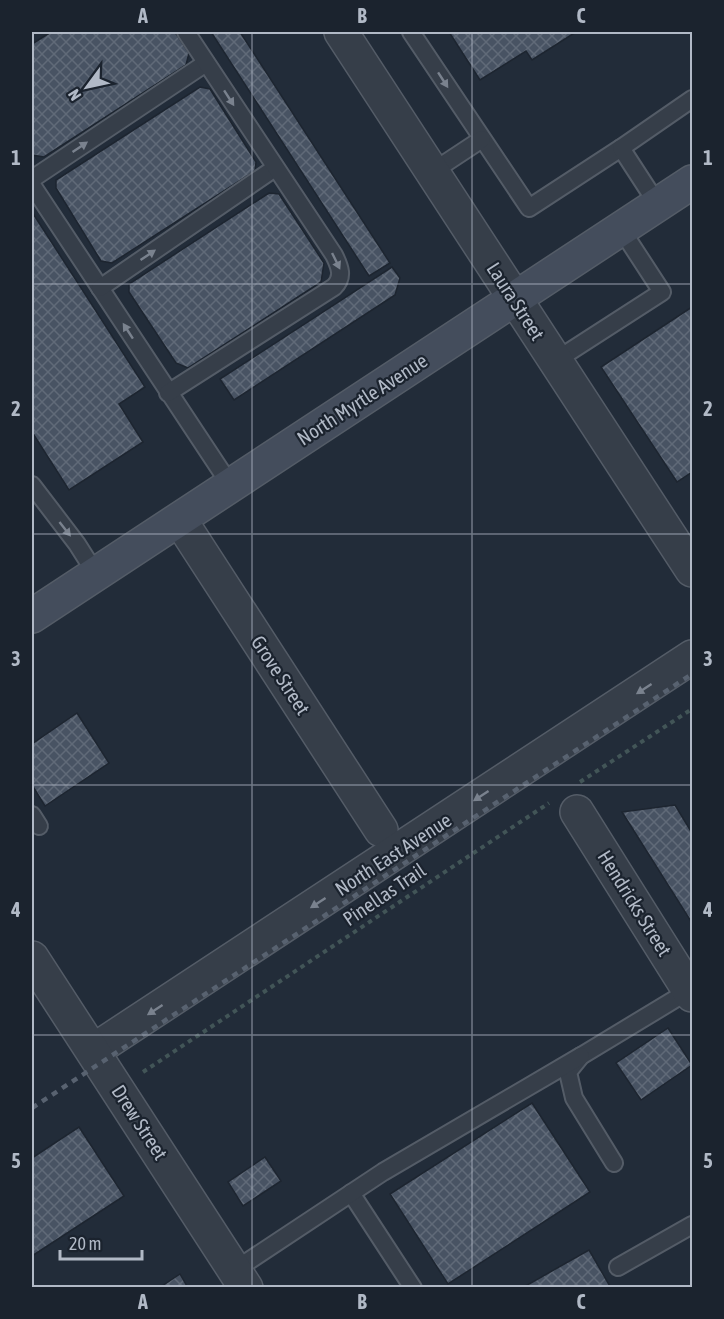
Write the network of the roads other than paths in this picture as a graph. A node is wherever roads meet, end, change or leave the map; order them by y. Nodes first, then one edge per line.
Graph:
1 (186, 32) edge
2 (341, 32) edge
3 (411, 32) edge
4 (206, 63) junction
5 (693, 99) edge
6 (482, 139) junction
7 (621, 148) junction
8 (275, 168) junction
9 (432, 172) junction
10 (32, 179) edge
11 (32, 185) edge
12 (690, 188) edge
13 (658, 205) junction
14 (621, 229) junction
15 (100, 288) junction
16 (514, 299) junction
17 (555, 361) junction
18 (164, 386) junction
19 (32, 485) edge
20 (231, 486) junction
21 (180, 520) junction
22 (693, 570) edge
23 (96, 574) junction
24 (32, 616) edge
25 (693, 657) edge
26 (567, 800) road end
27 (381, 830) dead end
28 (32, 958) edge
29 (691, 993) edge
30 (93, 1051) junction
31 (581, 1056) junction
32 (614, 1163) dead end
33 (351, 1193) junction
34 (693, 1226) edge
35 (618, 1267) dead end
36 (241, 1279) edge
37 (413, 1287) edge

1 - 4 lane
2 - 9 street, Laura Street
3 -> 6 lane
4 -> 8 lane
10 -> 4 lane
5 - 7 lane
6 - 7 lane
6 - 9 lane
7 - 13 lane
15 -> 8 lane
8 -> 18 lane
9 - 16 street, Laura Street
11 - 15 lane
12 - 13 main road, North Myrtle Avenue
13 - 14 main road, North Myrtle Avenue
14 - 16 main road, North Myrtle Avenue
14 - 17 lane
18 -> 15 lane
16 - 17 street, Laura Street
16 - 20 main road, North Myrtle Avenue
17 - 22 street, Laura Street
18 - 20 lane
19 -> 23 lane
20 - 21 main road, North Myrtle Avenue
21 - 23 main road, North Myrtle Avenue
21 - 27 street, Grove Street
23 - 24 main road, North Myrtle Avenue
25 -> 30 street, North East Avenue
26 - 29 street, Hendricks Street
28 - 30 street, Drew Street
29 - 31 lane
30 - 36 street, Drew Street
31 - 32 lane
31 - 33 lane
33 - 36 lane
33 - 37 lane
34 - 35 lane

